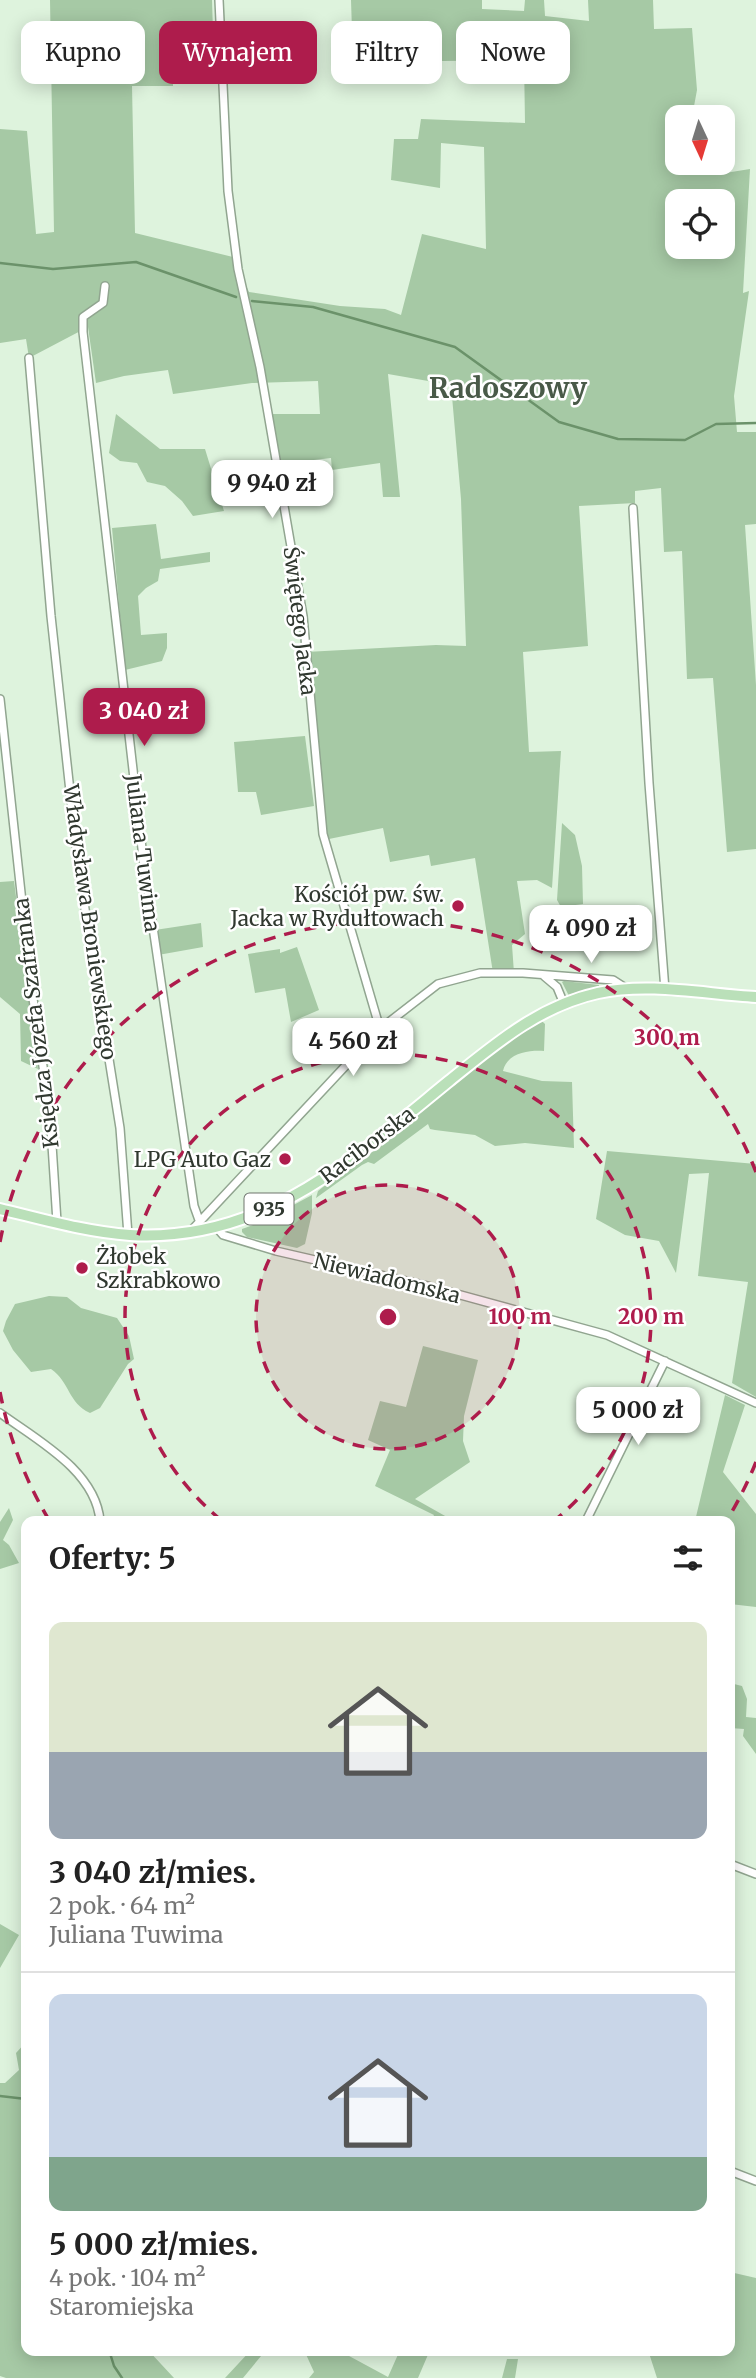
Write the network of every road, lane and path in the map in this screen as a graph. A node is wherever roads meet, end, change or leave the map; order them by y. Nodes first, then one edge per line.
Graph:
1 (219, 0) edge
2 (105, 286) dead end
3 (29, 358) dead end
4 (633, 508) dead end
5 (0, 699) edge
6 (544, 975) junction
7 (627, 989) junction
8 (665, 989) junction
9 (756, 997) edge
10 (564, 1004) junction
11 (380, 1029) junction
12 (0, 1209) edge
13 (199, 1220) junction
14 (57, 1222) junction
15 (216, 1227) junction
16 (189, 1232) junction
17 (128, 1235) junction
18 (665, 1361) junction
19 (756, 1403) edge
20 (0, 1413) edge
21 (99, 1516) edge
22 (588, 1516) edge
23 (735, 1866) edge
24 (756, 1874) edge
25 (735, 2173) edge
26 (756, 2181) edge

1 - 11 street, Świętego Jacka
2 - 13 street, Juliana Tuwima
3 - 17 street, Władysława Broniewskiego
4 - 8 street
5 - 14 street, Księdza Józefa Szafranka
6 - 7 street, Raciborska
6 - 10 street
6 - 11 street, Raciborska
7 - 8 main road, Raciborska / 935
7 - 10 main road, Raciborska / 935
8 - 9 main road, Raciborska / 935
10 - 15 main road, Raciborska / 935
11 - 13 street, Raciborska
12 - 14 main road, Raciborska / 935
13 - 16 street, Raciborska
14 - 17 main road, Raciborska / 935
15 - 16 main road, Raciborska / 935
15 - 18 street, Niewiadomska
16 - 17 main road, Raciborska / 935
18 - 19 street, Niewiadomska
18 - 22 street
20 - 21 street
23 - 24 street
25 - 26 street

